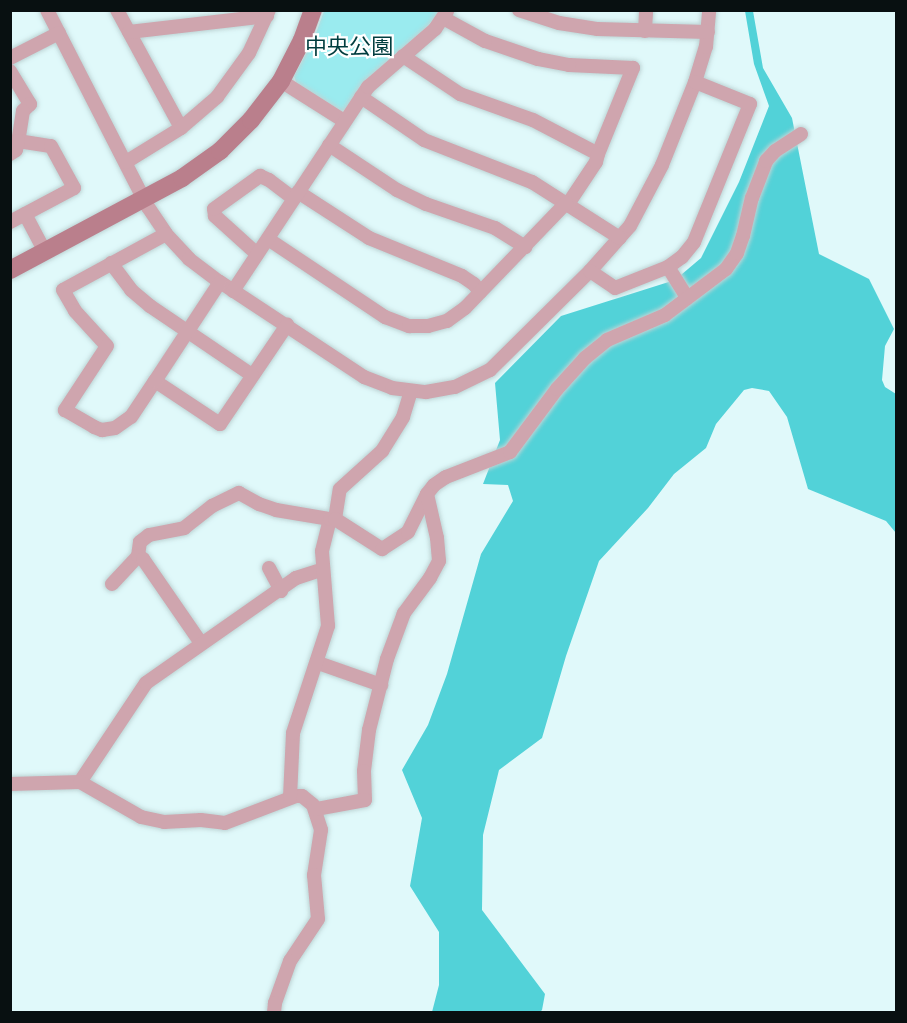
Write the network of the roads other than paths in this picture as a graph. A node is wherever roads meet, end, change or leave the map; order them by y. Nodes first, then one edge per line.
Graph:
1 (47, 10) edge
2 (117, 10) edge
3 (313, 10) edge
4 (519, 10) edge
5 (646, 10) edge
6 (709, 10) edge
7 (268, 14) edge
8 (445, 14) edge
9 (645, 31) junction
10 (129, 32) junction
11 (59, 33) junction
12 (708, 33) junction
13 (403, 56) junction
14 (10, 58) edge
15 (10, 71) edge
16 (281, 81) junction
17 (695, 82) junction
18 (361, 97) junction
19 (344, 121) junction
20 (182, 128) junction
21 (801, 134) dead end
22 (18, 141) junction
23 (329, 145) junction
24 (10, 154) edge
25 (598, 154) junction
26 (126, 162) junction
27 (296, 195) junction
28 (145, 198) junction
29 (567, 203) junction
30 (25, 214) junction
31 (10, 222) edge
32 (166, 234) junction
33 (620, 238) junction
34 (268, 239) junction
35 (525, 247) junction
36 (45, 252) junction
37 (257, 254) junction
38 (111, 262) junction
39 (668, 267) junction
40 (10, 270) edge
41 (590, 271) junction
42 (220, 282) junction
43 (233, 291) junction
44 (480, 292) junction
45 (687, 297) junction
46 (287, 325) junction
47 (187, 332) junction
48 (252, 375) junction
49 (156, 381) junction
50 (411, 392) junction
51 (427, 494) junction
52 (332, 519) junction
53 (138, 556) junction
54 (269, 568) dead end
55 (323, 570) junction
56 (112, 584) dead end
57 (281, 591) junction
58 (201, 643) junction
59 (318, 663) junction
60 (381, 686) junction
61 (80, 782) junction
62 (10, 784) edge
63 (290, 797) junction
64 (316, 809) junction
65 (274, 1012) edge

1 - 11 street
2 - 10 street
3 - 16 street
4 - 9 street
5 - 9 street
6 - 12 street
7 - 10 street
7 - 20 street
8 - 13 street
8 - 25 street
9 - 12 street
10 - 20 street
11 - 14 street
11 - 26 street
12 - 17 street
13 - 18 street
13 - 25 street
15 - 22 street
16 - 19 street
16 - 28 street
17 - 33 street
17 - 39 street
18 - 19 street
18 - 29 street
19 - 23 street
20 - 26 street
21 - 45 street
22 - 24 street
22 - 30 street
23 - 27 street
23 - 35 street
25 - 29 street
26 - 28 street
27 - 34 street
27 - 37 street
27 - 44 street
28 - 32 street
28 - 36 street
29 - 33 street
29 - 35 street
30 - 31 street
30 - 36 street
32 - 38 street
32 - 42 street
33 - 41 street
34 - 37 street
34 - 44 street
35 - 44 street
36 - 40 street
37 - 43 street
38 - 47 street
38 - 49 street
39 - 41 street
39 - 45 street
41 - 50 street
42 - 43 street
42 - 47 street
43 - 46 street
45 - 51 street
46 - 48 street
46 - 50 street
47 - 48 street
47 - 49 street
48 - 49 street
50 - 52 street
51 - 52 street
51 - 60 street
52 - 53 street
52 - 55 street
53 - 56 street
53 - 58 street
54 - 57 street
55 - 57 street
55 - 59 street
57 - 58 street
58 - 61 street
59 - 60 street
59 - 63 street
60 - 64 street
61 - 62 street
61 - 63 street
63 - 64 street
64 - 65 street

